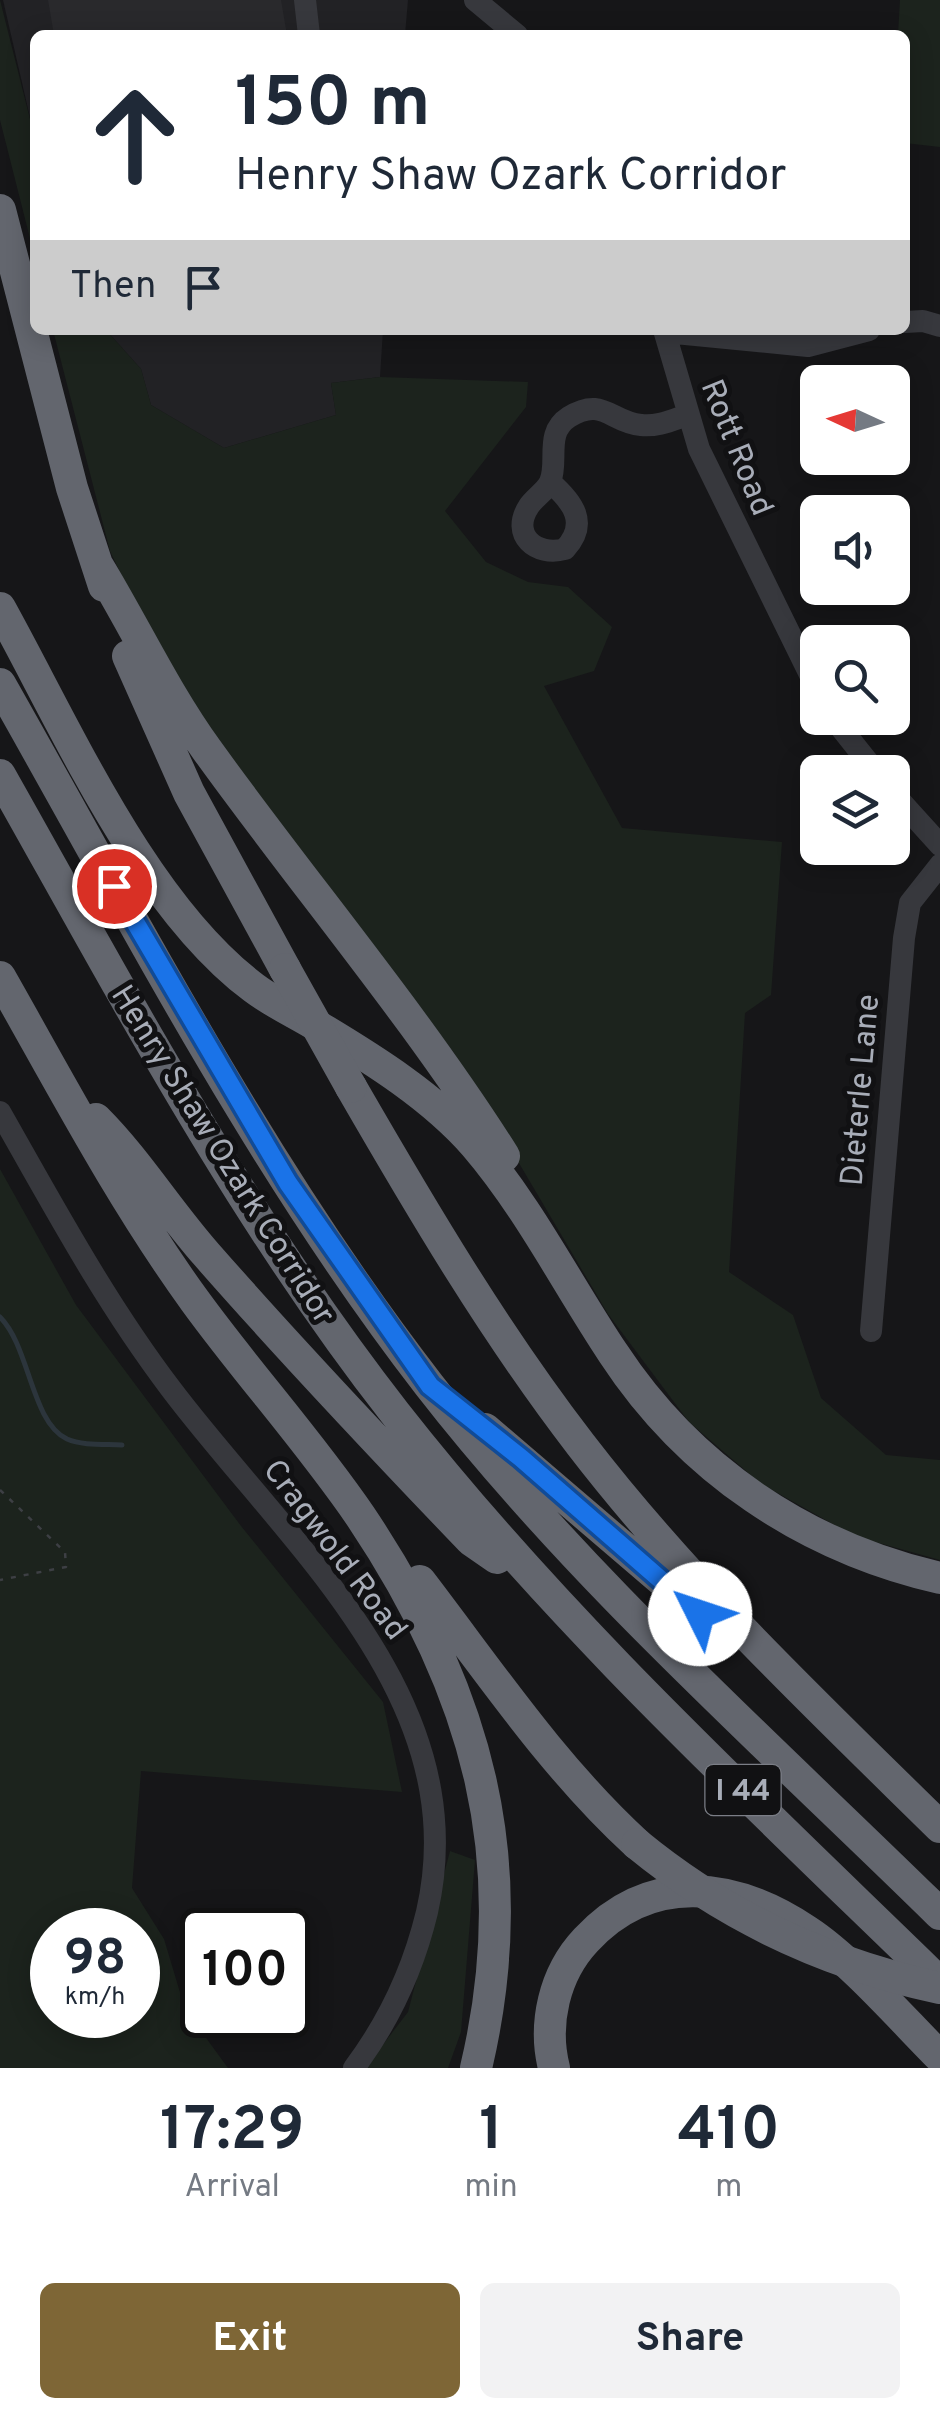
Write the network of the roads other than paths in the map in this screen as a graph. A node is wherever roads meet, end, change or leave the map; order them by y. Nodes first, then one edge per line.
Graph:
1 (304, 0) edge
2 (475, 0) edge
3 (308, 30) edge
4 (510, 30) edge
5 (0, 210) edge
6 (910, 322) edge
7 (940, 326) edge
8 (30, 328) edge
9 (32, 335) edge
10 (665, 335) edge
11 (702, 335) edge
12 (850, 335) edge
13 (687, 416) junction
14 (550, 482) dead end
15 (98, 566) junction
16 (0, 608) edge
17 (800, 655) edge
18 (0, 684) edge
19 (846, 735) edge
20 (862, 755) edge
21 (0, 775) edge
22 (910, 812) edge
23 (940, 845) edge
24 (940, 864) edge
25 (0, 977) edge
26 (59, 1081) junction
27 (0, 1112) edge
28 (576, 1292) junction
29 (871, 1331) dead end
30 (430, 1386) junction
31 (360, 1515) junction
32 (940, 1578) edge
33 (549, 1596) junction
34 (833, 1722) junction
35 (940, 1828) edge
36 (940, 1914) edge
37 (940, 1985) edge
38 (940, 2057) edge
39 (354, 2068) edge
40 (476, 2068) edge
41 (554, 2068) edge

1 - 3 street
2 - 4 street
5 - 8 highway
6 - 7 street
9 - 15 highway
10 - 13 street, Rott Road
11 - 12 street
13 - 14 street
13 - 17 street, Rott Road
15 - 28 highway
15 - 34 highway, bridge
16 - 28 highway
18 - 30 highway, Henry Shaw Ozark Corridor / I 44
19 - 20 street
21 - 33 highway, Henry Shaw Ozark Corridor / I 44
22 - 23 street
24 - 29 street, Dieterle Lane
25 - 26 highway
26 - 31 highway
26 - 33 highway
27 - 39 street, Cragwold Road
28 - 32 highway
30 - 34 highway
30 - 36 highway, Henry Shaw Ozark Corridor / I 44
31 - 37 highway, bridge
31 - 40 highway
33 - 37 highway, Henry Shaw Ozark Corridor / I 44
34 - 35 highway
38 - 41 highway

